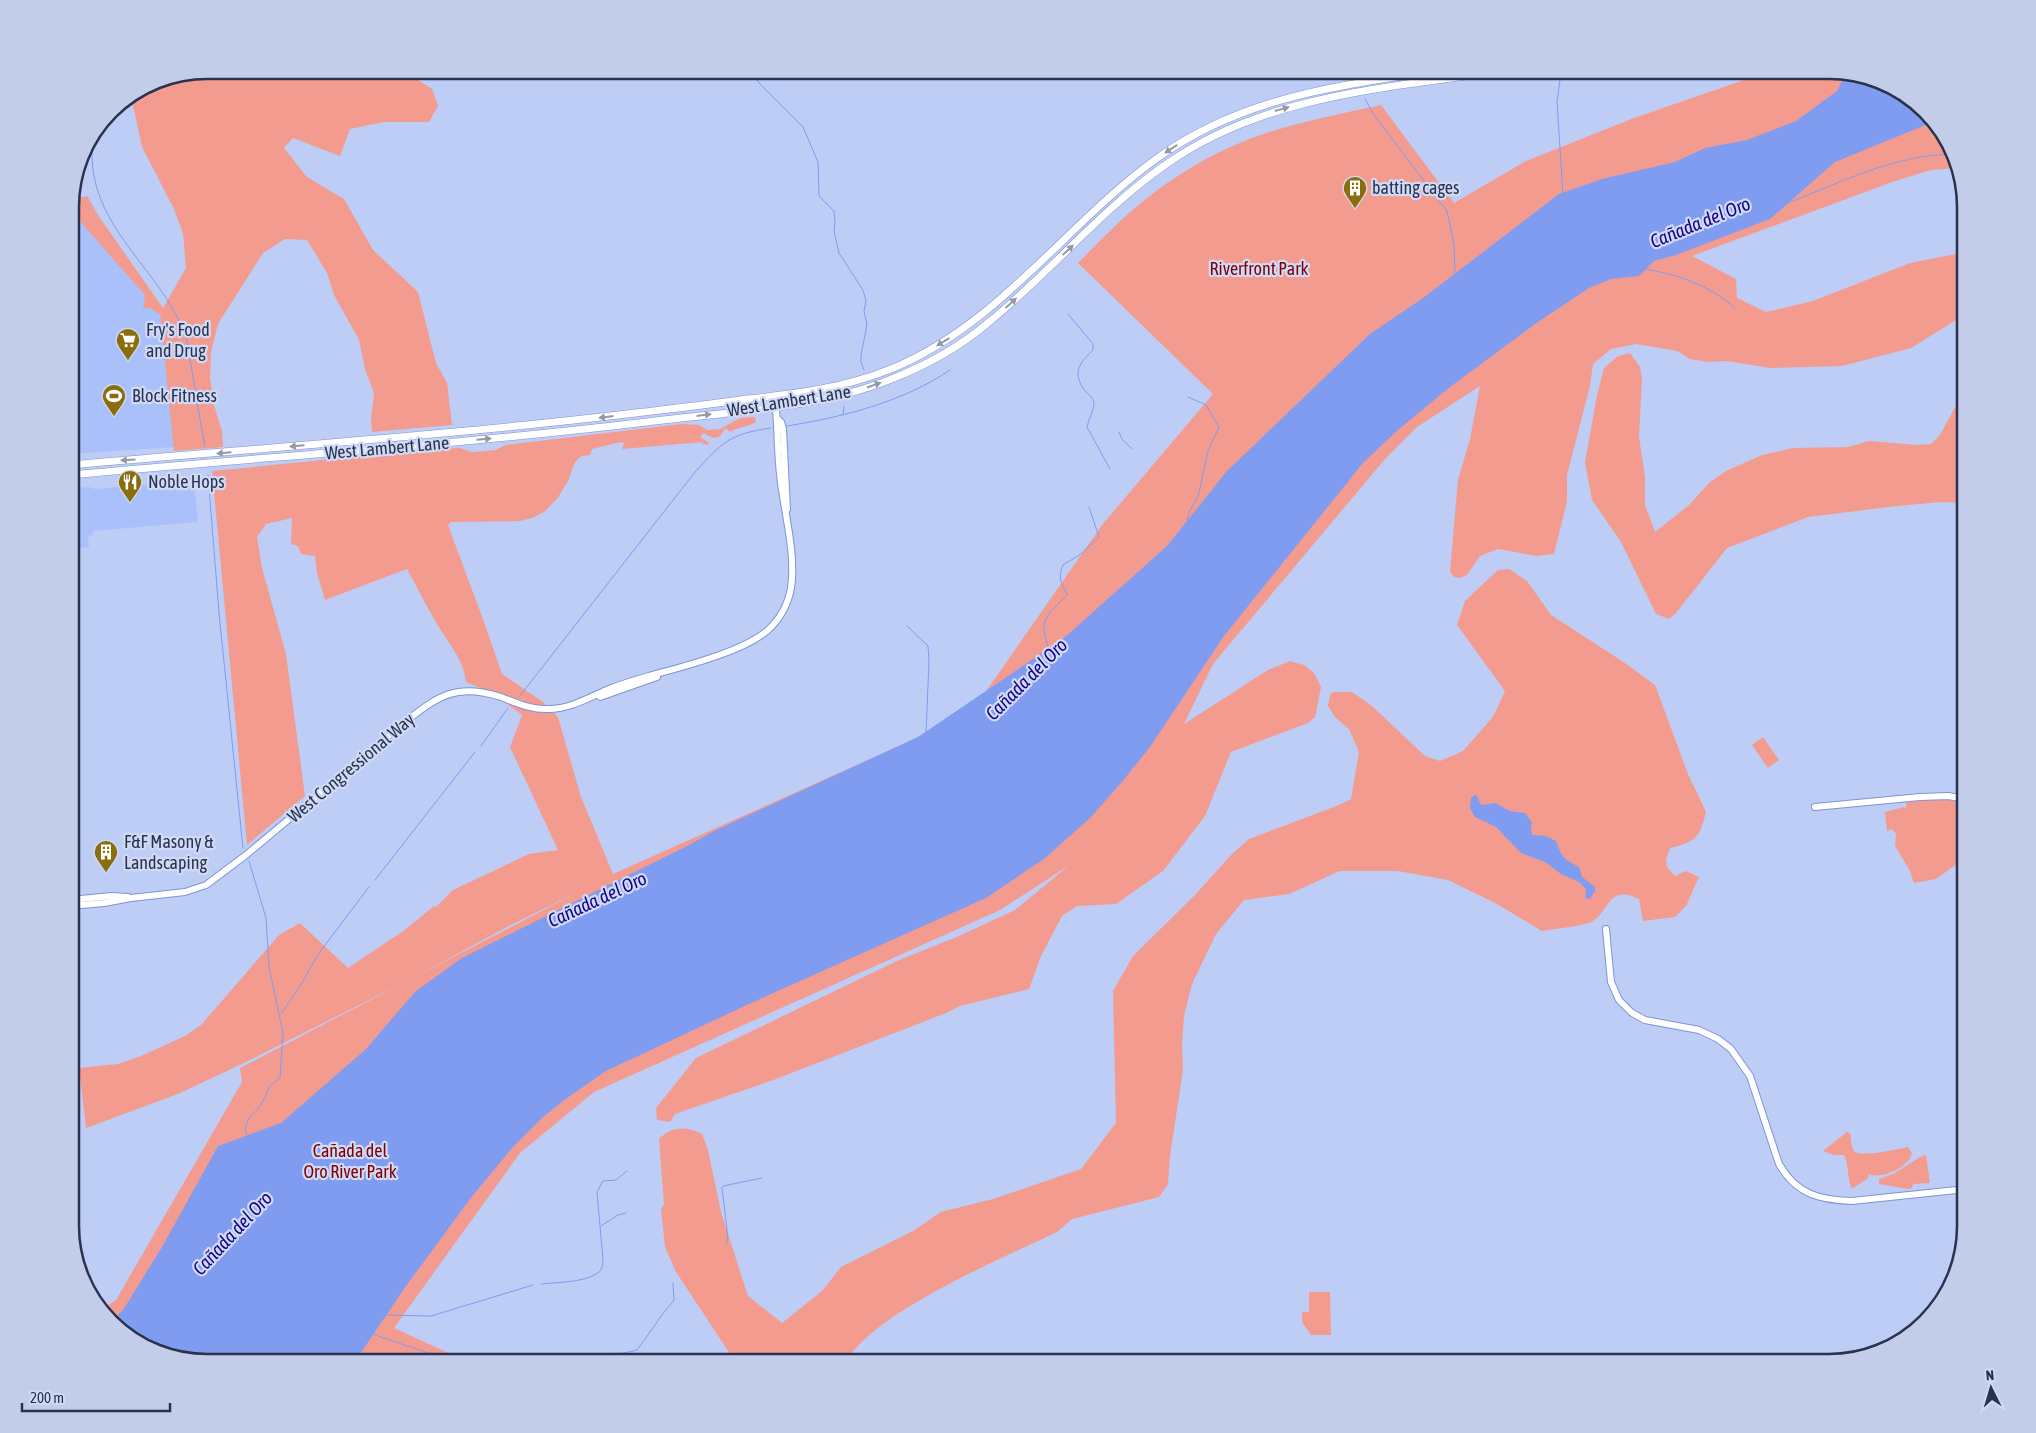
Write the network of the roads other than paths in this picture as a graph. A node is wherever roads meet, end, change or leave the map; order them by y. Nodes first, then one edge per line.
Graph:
1 (1388, 79) edge
2 (1449, 79) edge
3 (775, 396) junction
4 (776, 406) junction
5 (79, 464) edge
6 (79, 474) edge
7 (1957, 798) edge
8 (1815, 807) dead end
9 (131, 898) junction
10 (79, 899) edge
11 (79, 906) edge
12 (1606, 929) dead end
13 (1957, 1190) edge

1 -> 3 main road, West Lambert Lane
4 -> 2 main road, West Lambert Lane
3 - 4 street, West Congressional Way
3 -> 5 main road, West Lambert Lane
6 -> 4 main road, West Lambert Lane
4 - 9 street, West Congressional Way
7 - 8 street
9 - 10 street, West Congressional Way
9 - 11 street, West Congressional Way
12 - 13 street

